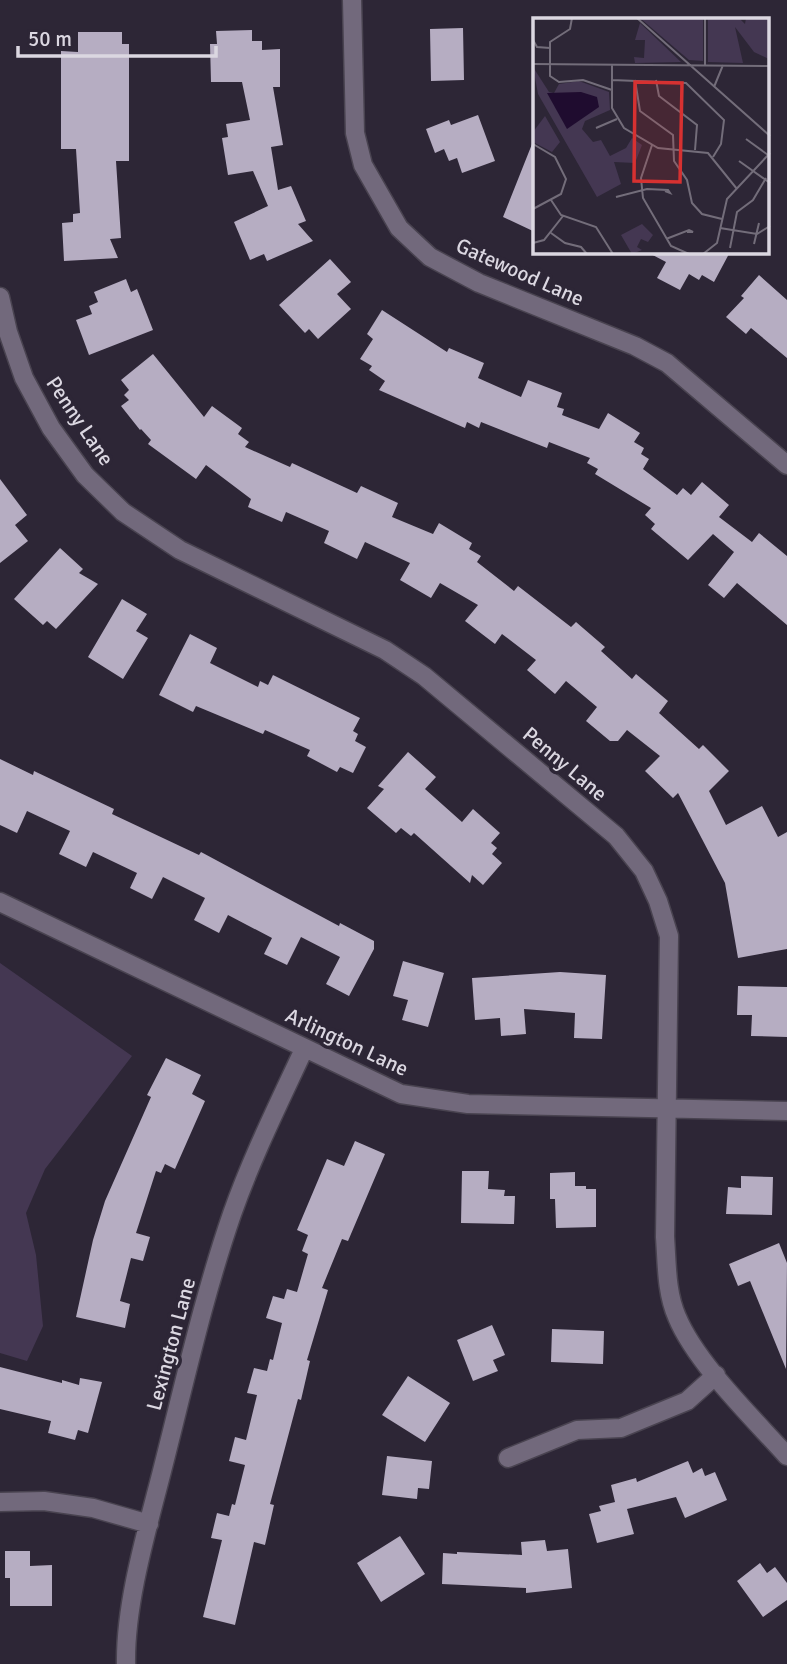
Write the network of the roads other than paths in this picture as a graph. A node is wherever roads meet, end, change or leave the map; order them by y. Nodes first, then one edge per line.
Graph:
1 (352, 0) edge
2 (0, 297) edge
3 (787, 465) edge
4 (0, 902) edge
5 (304, 1049) junction
6 (668, 1109) junction
7 (787, 1111) edge
8 (716, 1376) junction
9 (787, 1456) edge
10 (508, 1458) dead end
11 (0, 1502) edge
12 (149, 1524) junction
13 (126, 1664) edge

1 - 3 street, Gatewood Lane
2 - 6 street, Penny Lane
4 - 5 street, Arlington Lane
5 - 6 street, Arlington Lane
5 - 12 street, Lexington Lane
6 - 7 street, Arlington Lane
6 - 8 street, Penny Lane
8 - 9 street, Penny Lane
8 - 10 street
11 - 12 street
12 - 13 street, Lexington Lane

